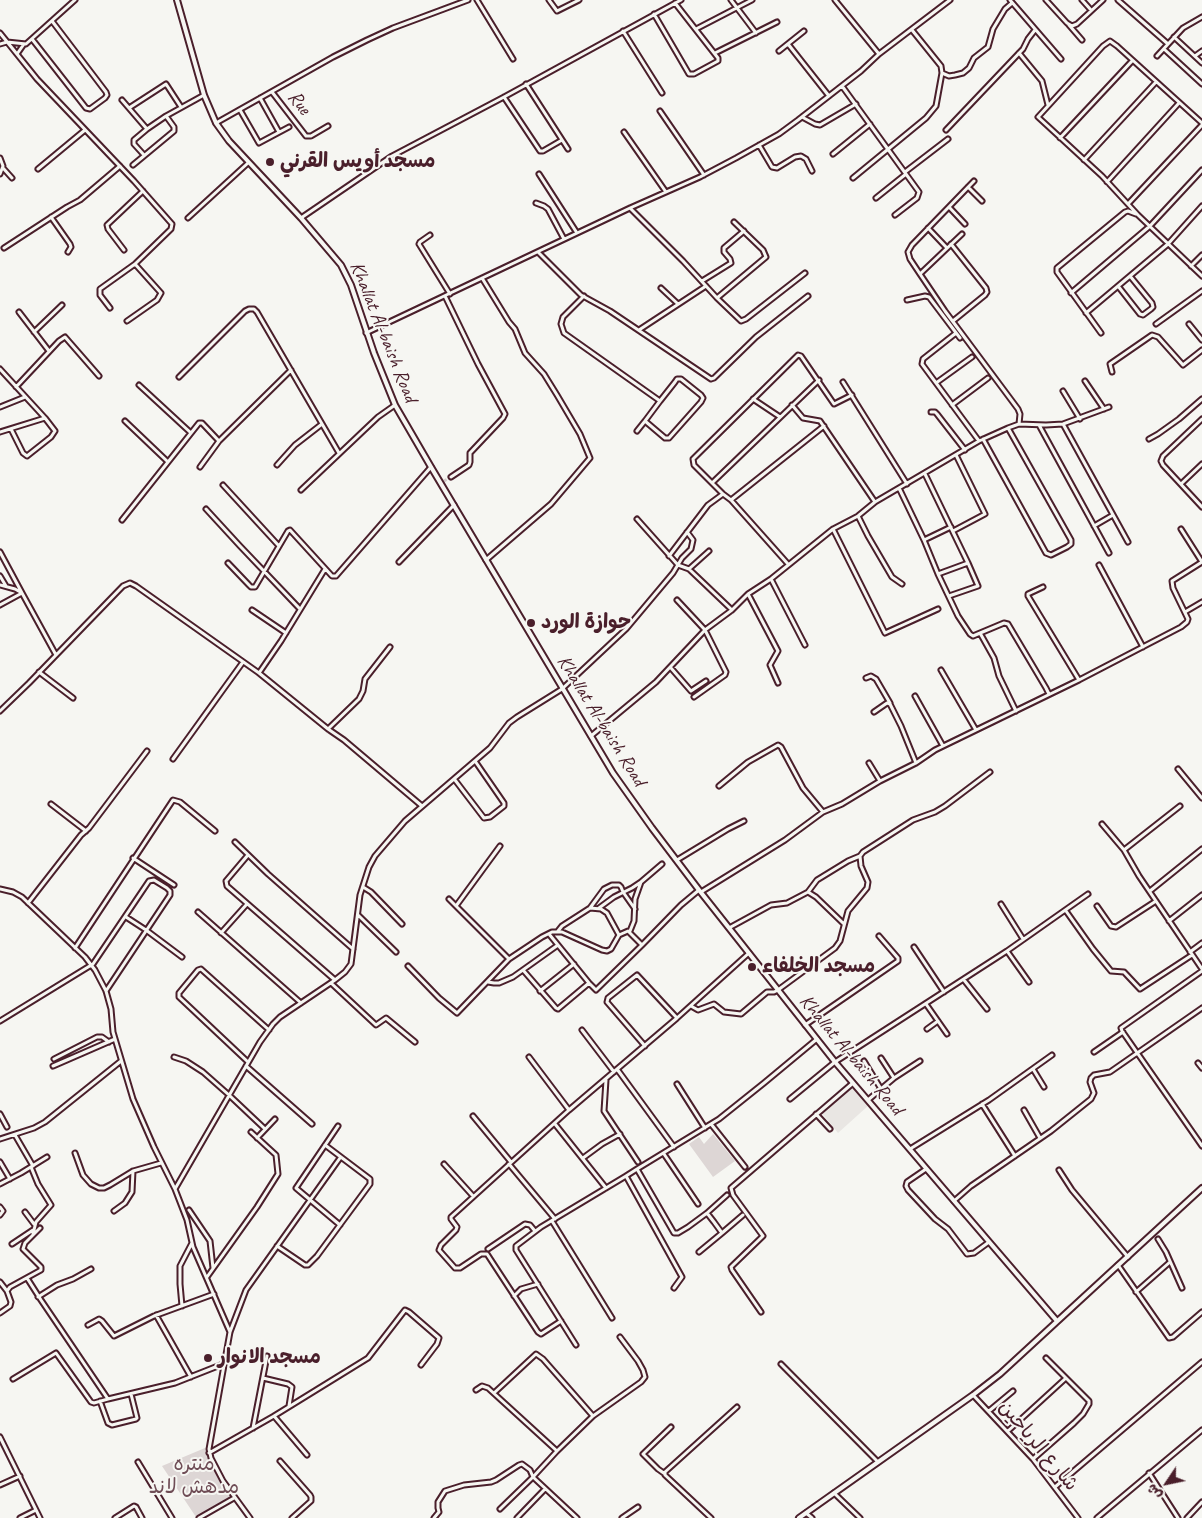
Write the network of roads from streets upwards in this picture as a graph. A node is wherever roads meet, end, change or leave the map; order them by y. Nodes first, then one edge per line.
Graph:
1 (75, 0) edge
2 (177, 0) edge
3 (468, 0) edge
4 (477, 0) edge
5 (549, 0) edge
6 (579, 0) edge
7 (680, 0) edge
8 (732, 0) edge
9 (752, 0) edge
10 (835, 0) edge
11 (950, 0) edge
12 (1046, 0) edge
13 (1082, 0) edge
14 (1103, 0) edge
15 (1118, 0) edge
16 (1011, 1) edge
17 (675, 3) junction
18 (737, 8) junction
19 (1091, 10) junction
20 (654, 14) junction
21 (1202, 17) edge
22 (52, 21) junction
23 (777, 22) dead end
24 (1069, 25) junction
25 (696, 29) junction
26 (912, 30) junction
27 (1035, 30) junction
28 (623, 31) junction
29 (804, 31) dead end
30 (0, 32) edge
31 (756, 33) junction
32 (1174, 37) junction
33 (32, 39) junction
34 (1082, 40) dead end
35 (7, 42) junction
36 (0, 44) edge
37 (24, 44) junction
38 (788, 44) junction
39 (1168, 44) junction
40 (1164, 49) junction
41 (780, 51) dead end
42 (1202, 51) edge
43 (715, 53) junction
44 (1019, 53) junction
45 (880, 54) junction
46 (17, 55) junction
47 (1157, 56) dead end
48 (1195, 56) junction
49 (513, 59) dead end
50 (1061, 59) dead end
51 (1132, 61) junction
52 (1202, 63) edge
53 (942, 73) junction
54 (1156, 82) junction
55 (526, 84) junction
56 (1202, 84) edge
57 (842, 86) junction
58 (272, 92) junction
59 (662, 93) dead end
60 (204, 95) junction
61 (829, 96) junction
62 (504, 97) junction
63 (260, 98) junction
64 (122, 100) dead end
65 (1179, 103) junction
66 (856, 104) junction
67 (1048, 106) junction
68 (181, 107) junction
69 (129, 108) junction
70 (240, 110) junction
71 (660, 111) dead end
72 (166, 116) junction
73 (802, 117) junction
74 (216, 123) junction
75 (870, 124) junction
76 (1202, 124) edge
77 (328, 126) dead end
78 (289, 127) dead end
79 (147, 129) junction
80 (85, 130) junction
81 (946, 130) dead end
82 (280, 132) junction
83 (624, 132) dead end
84 (1060, 138) junction
85 (948, 139) dead end
86 (562, 140) junction
87 (759, 145) junction
88 (568, 149) dead end
89 (889, 150) junction
90 (833, 154) dead end
91 (144, 155) junction
92 (0, 158) edge
93 (1084, 160) junction
94 (248, 163) junction
95 (133, 165) dead end
96 (120, 166) junction
97 (3, 168) junction
98 (38, 169) dead end
99 (1202, 170) edge
100 (812, 171) dead end
101 (905, 173) junction
102 (0, 174) edge
103 (539, 174) dead end
104 (704, 175) junction
105 (12, 178) dead end
106 (854, 178) dead end
107 (974, 181) dead end
108 (1107, 182) junction
109 (968, 187) junction
110 (144, 191) junction
111 (666, 192) junction
112 (876, 198) dead end
113 (982, 202) dead end
114 (536, 203) dead end
115 (1128, 204) junction
116 (1202, 206) edge
117 (630, 208) junction
118 (949, 208) junction
119 (895, 215) dead end
120 (1138, 215) junction
121 (51, 217) junction
122 (188, 218) dead end
123 (301, 218) junction
124 (734, 222) dead end
125 (965, 224) dead end
126 (1150, 226) junction
127 (928, 228) junction
128 (744, 231) junction
129 (577, 233) junction
130 (962, 234) dead end
131 (430, 235) dead end
132 (564, 239) junction
133 (951, 244) junction
134 (1168, 244) junction
135 (4, 248) dead end
136 (947, 248) junction
137 (124, 250) dead end
138 (68, 252) dead end
139 (538, 252) junction
140 (1202, 255) edge
141 (135, 264) junction
142 (1192, 266) junction
143 (805, 273) dead end
144 (920, 274) junction
145 (1130, 276) junction
146 (1202, 276) edge
147 (482, 278) junction
148 (702, 282) junction
149 (706, 286) junction
150 (1118, 286) junction
151 (661, 288) dead end
152 (1202, 290) edge
153 (1071, 292) junction
154 (450, 294) junction
155 (445, 296) junction
156 (584, 296) junction
157 (808, 296) dead end
158 (717, 298) junction
159 (907, 300) dead end
160 (678, 304) junction
161 (62, 306) dead end
162 (110, 308) dead end
163 (19, 312) dead end
164 (1086, 313) junction
165 (127, 321) dead end
166 (952, 321) junction
167 (1156, 324) dead end
168 (1189, 324) dead end
169 (639, 330) junction
170 (34, 332) junction
171 (366, 333) junction
172 (956, 333) junction
173 (1101, 333) dead end
174 (960, 338) dead end
175 (1202, 340) edge
176 (1202, 350) edge
177 (50, 351) junction
178 (972, 357) dead end
179 (0, 370) edge
180 (291, 370) junction
181 (1112, 372) dead end
182 (99, 376) dead end
183 (179, 377) dead end
184 (988, 378) dead end
185 (819, 380) junction
186 (844, 382) dead end
187 (1085, 382) dead end
188 (936, 383) junction
189 (139, 385) dead end
190 (16, 387) junction
191 (1063, 391) dead end
192 (852, 395) junction
193 (25, 397) junction
194 (753, 399) junction
195 (1202, 399) edge
196 (660, 401) junction
197 (395, 405) junction
198 (792, 405) junction
199 (952, 405) junction
200 (0, 407) edge
201 (1109, 408) dead end
202 (1104, 409) junction
203 (932, 412) dead end
204 (780, 417) junction
205 (45, 418) junction
206 (1080, 419) junction
207 (1202, 419) edge
208 (125, 421) dead end
209 (645, 422) junction
210 (322, 424) junction
211 (1019, 424) junction
212 (1063, 424) junction
213 (1039, 425) junction
214 (824, 426) junction
215 (1008, 428) junction
216 (11, 429) junction
217 (637, 431) dead end
218 (0, 432) edge
219 (191, 434) junction
220 (1149, 439) dead end
221 (981, 440) junction
222 (220, 441) junction
223 (965, 450) junction
224 (339, 453) junction
225 (956, 455) junction
226 (168, 462) junction
227 (1202, 464) edge
228 (277, 465) dead end
229 (200, 467) dead end
230 (431, 468) junction
231 (926, 474) junction
232 (451, 477) tunnel mouth
233 (712, 483) junction
234 (223, 484) dead end
235 (907, 484) junction
236 (1181, 484) junction
237 (899, 488) junction
238 (301, 490) dead end
239 (723, 494) junction
240 (731, 500) junction
241 (875, 502) junction
242 (454, 505) junction
243 (1202, 507) edge
244 (206, 509) dead end
245 (1113, 515) junction
246 (858, 516) junction
247 (636, 519) dead end
248 (122, 520) dead end
249 (1094, 526) junction
250 (833, 529) junction
251 (952, 529) junction
252 (1181, 529) dead end
253 (687, 532) junction
254 (924, 540) junction
255 (1128, 542) dead end
256 (279, 546) junction
257 (710, 551) dead end
258 (0, 552) edge
259 (1109, 553) dead end
260 (669, 556) junction
261 (486, 560) junction
262 (399, 562) dead end
263 (1202, 562) edge
264 (228, 563) dead end
265 (968, 563) junction
266 (788, 564) junction
267 (1099, 565) dead end
268 (678, 566) junction
269 (325, 569) junction
270 (689, 569) junction
271 (264, 571) junction
272 (938, 574) junction
273 (0, 576) edge
274 (771, 579) junction
275 (902, 584) dead end
276 (0, 585) edge
277 (6, 586) junction
278 (1043, 587) dead end
279 (22, 593) junction
280 (748, 594) junction
281 (949, 596) junction
282 (678, 600) dead end
283 (1202, 602) edge
284 (0, 605) edge
285 (300, 609) junction
286 (938, 609) dead end
287 (252, 610) dead end
288 (732, 610) junction
289 (1185, 612) junction
290 (705, 630) junction
291 (286, 633) junction
292 (980, 633) junction
293 (805, 645) dead end
294 (390, 647) dead end
295 (1143, 647) junction
296 (56, 655) junction
297 (244, 662) junction
298 (671, 668) junction
299 (941, 670) dead end
300 (40, 672) junction
301 (260, 674) junction
302 (866, 678) dead end
303 (1079, 680) junction
304 (706, 681) dead end
305 (778, 683) dead end
306 (562, 689) junction
307 (1049, 694) junction
308 (915, 696) dead end
309 (694, 697) dead end
310 (73, 698) dead end
311 (890, 704) junction
312 (1016, 710) junction
313 (0, 711) edge
314 (874, 712) dead end
315 (328, 729) junction
316 (976, 730) junction
317 (591, 736) junction
318 (943, 746) junction
319 (147, 751) dead end
320 (173, 759) dead end
321 (475, 761) junction
322 (869, 763) dead end
323 (916, 763) junction
324 (1178, 769) dead end
325 (990, 772) dead end
326 (454, 780) junction
327 (880, 781) junction
328 (719, 786) dead end
329 (1202, 798) edge
330 (51, 804) dead end
331 (422, 806) junction
332 (1180, 806) dead end
333 (822, 812) junction
334 (744, 821) dead end
335 (1102, 824) dead end
336 (86, 831) junction
337 (215, 831) dead end
338 (236, 842) dead end
339 (500, 846) dead end
340 (1202, 849) edge
341 (1124, 850) junction
342 (248, 855) junction
343 (860, 856) junction
344 (134, 858) junction
345 (677, 860) junction
346 (662, 864) dead end
347 (640, 882) junction
348 (174, 885) dead end
349 (363, 887) junction
350 (0, 889) edge
351 (700, 891) junction
352 (623, 892) junction
353 (808, 892) junction
354 (1150, 892) junction
355 (1088, 894) dead end
356 (1202, 895) edge
357 (449, 899) dead end
358 (1156, 901) junction
359 (28, 903) junction
360 (247, 904) junction
361 (1001, 904) dead end
362 (456, 906) junction
363 (1098, 906) dead end
364 (590, 908) junction
365 (599, 908) junction
366 (635, 908) junction
367 (1066, 910) junction
368 (198, 912) dead end
369 (357, 914) junction
370 (126, 918) junction
371 (1169, 921) junction
372 (402, 924) dead end
373 (845, 925) junction
374 (729, 928) junction
375 (146, 930) junction
376 (558, 931) junction
377 (630, 932) junction
378 (221, 933) junction
379 (549, 934) junction
380 (619, 935) junction
381 (879, 936) dead end
382 (1023, 939) junction
383 (1202, 943) edge
384 (558, 945) junction
385 (642, 945) junction
386 (914, 946) dead end
387 (75, 948) junction
388 (354, 949) junction
389 (1007, 951) junction
390 (396, 952) dead end
391 (749, 953) junction
392 (1191, 953) junction
393 (182, 957) dead end
394 (509, 959) junction
395 (91, 964) junction
396 (574, 964) junction
397 (408, 966) dead end
398 (523, 970) junction
399 (1202, 970) edge
400 (335, 980) junction
401 (964, 980) junction
402 (487, 982) junction
403 (1029, 982) dead end
404 (330, 983) junction
405 (589, 983) junction
406 (778, 990) junction
407 (106, 991) junction
408 (540, 991) junction
409 (944, 992) junction
410 (301, 1003) junction
411 (926, 1004) junction
412 (691, 1006) junction
413 (1202, 1008) edge
414 (987, 1009) dead end
415 (677, 1018) junction
416 (0, 1021) edge
417 (938, 1021) junction
418 (805, 1025) junction
419 (927, 1028) dead end
420 (269, 1030) junction
421 (582, 1030) dead end
422 (1123, 1032) junction
423 (947, 1034) dead end
424 (115, 1039) junction
425 (817, 1039) junction
426 (109, 1042) junction
427 (415, 1042) dead end
428 (645, 1046) junction
429 (1094, 1052) dead end
430 (1138, 1053) junction
431 (1052, 1055) dead end
432 (174, 1057) dead end
433 (529, 1057) dead end
434 (882, 1058) dead end
435 (54, 1059) dead end
436 (121, 1061) junction
437 (864, 1061) dead end
438 (920, 1061) dead end
439 (835, 1062) junction
440 (1198, 1063) dead end
441 (247, 1064) junction
442 (53, 1066) dead end
443 (1202, 1068) edge
444 (1033, 1069) junction
445 (615, 1071) junction
446 (894, 1078) junction
447 (606, 1079) junction
448 (853, 1083) junction
449 (677, 1084) dead end
450 (1044, 1087) dead end
451 (881, 1089) junction
452 (229, 1095) junction
453 (790, 1098) dead end
454 (868, 1100) junction
455 (982, 1104) junction
456 (569, 1110) junction
457 (1024, 1110) dead end
458 (0, 1114) edge
459 (816, 1114) junction
460 (473, 1116) dead end
461 (275, 1119) dead end
462 (312, 1124) dead end
463 (555, 1124) junction
464 (711, 1124) junction
465 (338, 1126) dead end
466 (7, 1127) dead end
467 (705, 1128) junction
468 (830, 1128) dead end
469 (265, 1129) junction
470 (251, 1132) dead end
471 (620, 1134) junction
472 (15, 1135) junction
473 (258, 1138) junction
474 (1040, 1138) junction
475 (0, 1139) edge
476 (324, 1146) junction
477 (1202, 1146) edge
478 (674, 1148) junction
479 (910, 1149) junction
480 (75, 1153) dead end
481 (664, 1154) junction
482 (1015, 1156) junction
483 (47, 1157) dead end
484 (340, 1158) junction
485 (583, 1158) junction
486 (0, 1162) edge
487 (638, 1162) dead end
488 (162, 1163) junction
489 (510, 1163) junction
490 (444, 1164) dead end
491 (32, 1166) junction
492 (745, 1167) dead end
493 (637, 1169) junction
494 (926, 1169) junction
495 (1059, 1170) dead end
496 (133, 1171) junction
497 (626, 1176) junction
498 (10, 1178) junction
499 (0, 1184) edge
500 (606, 1188) junction
501 (1202, 1188) edge
502 (175, 1189) junction
503 (727, 1195) dead end
504 (473, 1196) junction
505 (309, 1200) junction
506 (954, 1201) junction
507 (698, 1204) dead end
508 (0, 1206) edge
509 (189, 1210) dead end
510 (114, 1211) dead end
511 (25, 1212) dead end
512 (707, 1213) junction
513 (0, 1215) edge
514 (743, 1215) dead end
515 (554, 1220) junction
516 (35, 1224) junction
517 (340, 1225) junction
518 (40, 1228) dead end
519 (34, 1230) junction
520 (535, 1231) junction
521 (722, 1233) junction
522 (33, 1234) junction
523 (1158, 1239) dead end
524 (989, 1242) junction
525 (192, 1243) junction
526 (12, 1244) dead end
527 (277, 1246) junction
528 (488, 1249) dead end
529 (698, 1252) dead end
530 (1128, 1257) junction
531 (1170, 1262) junction
532 (1118, 1265) junction
533 (91, 1268) dead end
534 (213, 1268) junction
535 (206, 1277) junction
536 (27, 1278) junction
537 (0, 1282) edge
538 (538, 1284) junction
539 (674, 1288) dead end
540 (1182, 1288) dead end
541 (7, 1291) junction
542 (1136, 1292) junction
543 (214, 1294) junction
544 (514, 1296) junction
545 (38, 1297) junction
546 (182, 1306) junction
547 (761, 1312) dead end
548 (1202, 1312) edge
549 (0, 1313) edge
550 (156, 1315) junction
551 (612, 1318) dead end
552 (561, 1321) junction
553 (1056, 1322) junction
554 (88, 1326) dead end
555 (230, 1332) junction
556 (620, 1337) dead end
557 (576, 1345) dead end
558 (267, 1356) dead end
559 (1046, 1358) dead end
560 (1202, 1362) edge
561 (224, 1364) junction
562 (781, 1364) dead end
563 (420, 1365) dead end
564 (191, 1377) junction
565 (1066, 1377) junction
566 (263, 1378) junction
567 (13, 1379) dead end
568 (476, 1390) dead end
569 (1013, 1391) dead end
570 (494, 1393) junction
571 (131, 1394) junction
572 (973, 1396) junction
573 (108, 1399) junction
574 (100, 1401) junction
575 (289, 1407) junction
576 (737, 1407) dead end
577 (989, 1411) junction
578 (274, 1416) junction
579 (593, 1416) junction
580 (671, 1427) dead end
581 (253, 1428) junction
582 (1202, 1430) edge
583 (1008, 1431) junction
584 (0, 1437) edge
585 (557, 1451) junction
586 (209, 1454) junction
587 (307, 1455) dead end
588 (1033, 1459) junction
589 (280, 1461) dead end
590 (138, 1462) dead end
591 (879, 1463) junction
592 (665, 1474) junction
593 (1149, 1474) junction
594 (20, 1476) junction
595 (533, 1477) junction
596 (0, 1485) edge
597 (1055, 1486) junction
598 (544, 1489) junction
599 (834, 1493) junction
600 (234, 1498) junction
601 (1202, 1502) edge
602 (638, 1507) dead end
603 (500, 1509) dead end
604 (36, 1510) junction
605 (806, 1513) junction
606 (575, 1517) edge
607 (20, 1518) edge
608 (40, 1518) edge
609 (115, 1518) edge
610 (142, 1518) edge
611 (172, 1518) edge
612 (199, 1518) edge
613 (250, 1518) edge
614 (292, 1518) edge
615 (434, 1518) edge
616 (517, 1518) edge
617 (622, 1518) edge
618 (711, 1518) edge
619 (799, 1518) edge
620 (812, 1518) edge
621 (860, 1518) edge
622 (1078, 1518) edge
623 (1097, 1518) edge
624 (1178, 1518) edge
625 (1187, 1518) edge

1 - 22 street
2 - 60 street, Khallat Al-baish Road
3 - 58 street
4 - 49 street
5 - 6 street
7 - 17 street
8 - 18 street
9 - 18 street
10 - 45 street
11 - 26 street
12 - 24 street
13 - 19 street
14 - 19 street
15 - 39 street
16 - 27 street
16 - 53 street
17 - 20 street
17 - 25 street
18 - 25 street
18 - 31 street
19 - 24 street
20 - 28 street
20 - 43 street
21 - 32 street
22 - 33 street
22 - 33 street
23 - 31 street
24 - 34 street
25 - 43 street
26 - 45 street
26 - 53 street
27 - 44 street
27 - 50 street
28 - 55 street
28 - 59 street
29 - 38 street
30 - 35 street
31 - 43 street
32 - 39 street
32 - 48 street
33 - 37 street
35 - 36 street
35 - 37 street
35 - 46 street
37 - 46 street
38 - 41 street
38 - 61 street
39 - 40 street
40 - 47 street
40 - 56 street
42 - 48 street
44 - 67 street
44 - 81 street
45 - 57 street
46 - 80 street
48 - 52 street
51 - 54 street
51 - 67 street
51 - 84 street
53 - 89 street
54 - 65 street
54 - 93 street
55 - 62 street
55 - 86 street
57 - 61 street
57 - 66 street
58 - 63 street
58 - 77 street, Rue
60 - 68 street
60 - 74 street, Khallat Al-baish Road
61 - 73 street
62 - 86 street
62 - 123 street
63 - 70 street
63 - 82 street, Rue
64 - 69 street
65 - 76 street
65 - 108 street
66 - 73 street
66 - 75 street
67 - 84 street
68 - 69 street
68 - 72 street
69 - 79 street
70 - 74 street
70 - 82 street, Rue
71 - 104 street
72 - 79 street
72 - 91 street
73 - 87 street
74 - 94 street, Khallat Al-baish Road
75 - 89 street
75 - 90 street
76 - 115 street
78 - 82 street, Rue
79 - 91 street
80 - 96 street
80 - 98 street
83 - 111 street
84 - 93 street
85 - 101 street
86 - 88 street
87 - 100 street
87 - 104 street
89 - 101 street
89 - 106 street
91 - 95 street
92 - 97 street
93 - 108 street
94 - 122 street
94 - 123 street, Khallat Al-baish Road
96 - 110 street
96 - 121 street
97 - 102 street
97 - 105 street
99 - 126 street
101 - 112 street
101 - 119 street
103 - 129 street
104 - 111 street
107 - 109 street
108 - 115 street
109 - 113 street
109 - 118 street
110 - 137 street
110 - 141 street
111 - 117 street
114 - 132 street
115 - 120 street
116 - 134 street
117 - 129 street
117 - 148 street
118 - 125 street
118 - 127 street
120 - 126 street
120 - 153 street
121 - 135 street
121 - 138 street
123 - 171 street, Khallat Al-baish Road
124 - 128 street
126 - 134 street
126 - 153 street
127 - 136 street
127 - 144 street
128 - 148 street
128 - 158 street
129 - 132 street
130 - 133 street
131 - 154 street
132 - 139 street
133 - 136 street
133 - 166 street
134 - 142 street
134 - 145 street
136 - 144 street
139 - 147 street
139 - 156 street
140 - 142 street
141 - 162 street
141 - 165 street
142 - 146 street
143 - 158 street
144 - 166 street
145 - 150 street
145 - 150 street
147 - 154 street
147 - 261 street
148 - 149 street
149 - 158 street
149 - 160 street
150 - 164 street
151 - 160 street
152 - 167 street
153 - 164 street
154 - 155 street
155 - 171 street
155 - 232 street
156 - 169 street
156 - 196 street
157 - 169 street
159 - 172 street
160 - 169 street
161 - 170 street
163 - 170 street
164 - 173 street
166 - 211 street
168 - 175 street
170 - 177 street
171 - 197 street, Khallat Al-baish Road
172 - 174 street
172 - 188 street
176 - 181 street
177 - 182 street
177 - 190 street
178 - 188 street
179 - 190 street
180 - 183 street
180 - 210 street
180 - 222 street
184 - 199 street
185 - 192 street
185 - 194 street
185 - 198 street
186 - 192 street
187 - 202 street
188 - 199 street
189 - 219 street
190 - 193 street
191 - 206 street
192 - 235 street
193 - 200 street
193 - 205 street
194 - 204 street
194 - 233 street
195 - 220 street
196 - 209 street
196 - 209 street
197 - 224 street
197 - 230 street, Khallat Al-baish Road
198 - 204 street
198 - 214 street
199 - 221 street
201 - 202 street
202 - 206 street
203 - 223 street
204 - 233 street
205 - 216 street
205 - 216 street
206 - 212 street
207 - 236 street
208 - 226 street
209 - 217 street
210 - 224 street
210 - 228 street
211 - 213 street
211 - 215 street
212 - 213 street
212 - 245 street
213 - 249 street
214 - 240 street
214 - 241 street
215 - 221 street
215 - 221 street
216 - 218 street
219 - 222 street
219 - 226 street
221 - 223 street
222 - 229 street
223 - 225 street
224 - 238 street
225 - 231 street
225 - 251 street
226 - 248 street
227 - 236 street
230 - 242 street, Khallat Al-baish Road
230 - 269 street
231 - 235 street
231 - 251 street
233 - 239 street
234 - 256 street
235 - 237 street
236 - 243 street
237 - 241 street
237 - 254 street
239 - 240 street
239 - 253 street
240 - 266 street
241 - 246 street
242 - 261 street, Khallat Al-baish Road
242 - 262 street
244 - 271 street
245 - 249 street
245 - 255 street
246 - 250 street
246 - 275 street
247 - 260 street
249 - 259 street
250 - 266 street
250 - 286 street
251 - 254 street
251 - 265 street
252 - 263 street
253 - 260 street
253 - 268 street
254 - 272 street
256 - 269 street
256 - 271 street
257 - 270 street
258 - 279 street
260 - 268 street
261 - 306 street, Khallat Al-baish Road
263 - 289 street
264 - 271 street
265 - 272 street
265 - 281 street
266 - 274 street
267 - 295 street
268 - 270 street
268 - 306 street
269 - 285 street
270 - 288 street
271 - 285 street
272 - 281 street
273 - 277 street
274 - 280 street
274 - 293 street
276 - 277 street
277 - 279 street
278 - 303 street
279 - 284 street
279 - 296 street
280 - 288 street
280 - 305 street
281 - 292 street
282 - 290 street
283 - 289 street
285 - 291 street
287 - 291 street
288 - 290 street
289 - 295 street
290 - 298 street
290 - 309 street
291 - 301 street
292 - 307 street
292 - 312 street
294 - 315 street
295 - 303 street
296 - 297 street
296 - 300 street
297 - 301 street
297 - 320 street
298 - 304 street
298 - 317 street
299 - 316 street
300 - 310 street
300 - 313 street
301 - 315 street
302 - 311 street
303 - 307 street
306 - 317 street, Khallat Al-baish Road
306 - 321 street
307 - 312 street
308 - 318 street
311 - 314 street
311 - 323 street
312 - 316 street
315 - 331 street
316 - 318 street
317 - 345 street, Khallat Al-baish Road
318 - 323 street
319 - 336 street
321 - 326 street
321 - 326 street
322 - 327 street
323 - 327 street
324 - 329 street
325 - 343 street
326 - 331 street
327 - 333 street
328 - 333 street
330 - 336 street
331 - 349 street
332 - 341 street
333 - 351 street
334 - 345 street
335 - 341 street
336 - 359 street
337 - 344 street
338 - 342 street
339 - 362 street
340 - 354 street
341 - 354 street
342 - 360 street
342 - 388 street
343 - 353 street
343 - 373 street
344 - 348 street
344 - 387 street
345 - 351 street, Khallat Al-baish Road
346 - 347 street
347 - 352 street
347 - 366 street
349 - 369 street
349 - 372 street
350 - 359 street
351 - 374 street, Khallat Al-baish Road
351 - 385 street
352 - 364 street
352 - 365 street
352 - 366 street
353 - 373 street
353 - 374 street
354 - 358 street
355 - 367 street
356 - 371 street
357 - 362 street
358 - 363 street
358 - 371 street
359 - 387 street
360 - 378 street
360 - 400 street
361 - 382 street
362 - 394 street
364 - 365 street
364 - 376 street
365 - 380 street
366 - 377 street
367 - 382 street
367 - 392 street
368 - 378 street
369 - 388 street
369 - 390 street
370 - 375 street
370 - 375 street
370 - 395 street
371 - 392 street
373 - 406 street
374 - 391 street, Khallat Al-baish Road
375 - 393 street
375 - 407 street
376 - 379 street
376 - 380 street
377 - 380 street
377 - 385 street
378 - 410 street
379 - 384 street
379 - 394 street
381 - 418 street
382 - 389 street
383 - 392 street
384 - 396 street
384 - 398 street
385 - 405 street
386 - 409 street
387 - 395 street
388 - 400 street
389 - 401 street
389 - 403 street
391 - 406 street, Khallat Al-baish Road
391 - 412 street
392 - 399 street
394 - 402 street
395 - 407 street
395 - 416 street
396 - 405 street
396 - 408 street
397 - 402 street
398 - 402 street
398 - 408 street
399 - 422 street
400 - 404 street
401 - 409 street
401 - 414 street
404 - 410 street
404 - 427 street
405 - 408 street
406 - 412 street
406 - 418 street, Khallat Al-baish Road
407 - 424 street
409 - 411 street
410 - 420 street
411 - 417 street
411 - 439 street
412 - 415 street
413 - 430 street
415 - 428 street
415 - 428 street
417 - 419 street
417 - 423 street
418 - 425 street, Khallat Al-baish Road
420 - 441 street
420 - 441 street
421 - 445 street
422 - 429 street
422 - 430 street
424 - 426 street
424 - 436 street
425 - 439 street, Khallat Al-baish Road
425 - 464 street
426 - 435 street
426 - 442 street
428 - 445 street
430 - 474 street
430 - 477 street
431 - 444 street
432 - 452 street
433 - 456 street
434 - 446 street
436 - 472 street
436 - 488 street
437 - 451 street
438 - 446 street
439 - 448 street, Khallat Al-baish Road
439 - 453 street
440 - 443 street
441 - 452 street
441 - 462 street
444 - 450 street
444 - 455 street
445 - 447 street
445 - 478 street
446 - 451 street
447 - 456 street
447 - 471 street
448 - 454 street, Khallat Al-baish Road
448 - 459 street
449 - 467 street
451 - 454 street
452 - 469 street
452 - 502 street
454 - 479 street, Khallat Al-baish Road
455 - 479 street
455 - 482 street
456 - 463 street
457 - 474 street
458 - 466 street
459 - 468 street
459 - 547 street
460 - 489 street
461 - 469 street
463 - 485 street
463 - 489 street
464 - 467 street
464 - 492 street
465 - 476 street
467 - 478 street
469 - 473 street
470 - 473 street
471 - 485 street
471 - 487 street
472 - 475 street
472 - 491 street
473 - 534 street
474 - 482 street
476 - 484 street
476 - 505 street
478 - 481 street
479 - 494 street, Khallat Al-baish Road
480 - 496 street
481 - 493 street
481 - 507 street
482 - 506 street
483 - 491 street
484 - 505 street
484 - 517 street
485 - 500 street
486 - 498 street
488 - 496 street
488 - 502 street
489 - 504 street
489 - 515 street
490 - 504 street
491 - 498 street
491 - 516 street
493 - 497 street
493 - 512 street
494 - 506 street, Khallat Al-baish Road
494 - 524 street
495 - 530 street
496 - 510 street
497 - 500 street
497 - 539 street
498 - 499 street
500 - 515 street
501 - 530 street
502 - 525 street
503 - 512 street
504 - 544 street
505 - 517 street
505 - 527 street
506 - 524 street, Khallat Al-baish Road
508 - 513 street
509 - 534 street
511 - 516 street
512 - 521 street
514 - 521 street
515 - 520 street
515 - 551 street
516 - 519 street
517 - 527 street
518 - 522 street
519 - 522 street
519 - 526 street
520 - 528 street
520 - 538 street
521 - 529 street
522 - 536 street
523 - 531 street
524 - 553 street, Khallat Al-baish Road
525 - 535 street
525 - 546 street
527 - 555 street
530 - 532 street
531 - 540 street
531 - 542 street
532 - 542 street
532 - 553 street
533 - 545 street
534 - 535 street
535 - 543 street
536 - 541 street
536 - 545 street
537 - 541 street
538 - 544 street
538 - 552 street
541 - 549 street
542 - 548 street
543 - 546 street
543 - 555 street
544 - 552 street
545 - 573 street
546 - 550 street
550 - 554 street
550 - 564 street
552 - 557 street
553 - 572 street
555 - 561 street
556 - 579 street
558 - 566 street
559 - 565 street
560 - 597 street
561 - 564 street
561 - 586 street
562 - 591 street
563 - 575 street
564 - 571 street
565 - 583 street
565 - 588 street
566 - 575 street
566 - 581 street
567 - 574 street
568 - 570 street
569 - 577 street
570 - 579 street
570 - 585 street
571 - 573 street
571 - 574 street
572 - 577 street, شارع الرياحين
572 - 591 street
573 - 574 street
575 - 578 street
576 - 592 street
577 - 583 street, شارع الرياحين
578 - 581 street
578 - 587 street
579 - 585 street
580 - 592 street
581 - 586 street
582 - 593 street
583 - 588 street, شارع الرياحين
584 - 594 street
585 - 595 street
586 - 600 street
588 - 597 street, شارع الرياحين
589 - 614 street
590 - 611 street
591 - 599 street
592 - 618 street
593 - 623 street
593 - 624 street
594 - 596 street
594 - 604 street
595 - 598 street
595 - 603 street
595 - 615 street
597 - 622 street, شارع الرياحين
598 - 606 street
598 - 616 street
599 - 605 street
599 - 621 street
600 - 612 street
600 - 613 street
601 - 625 street
602 - 617 street
604 - 607 street
604 - 608 street
605 - 619 street
605 - 620 street
609 - 610 street

